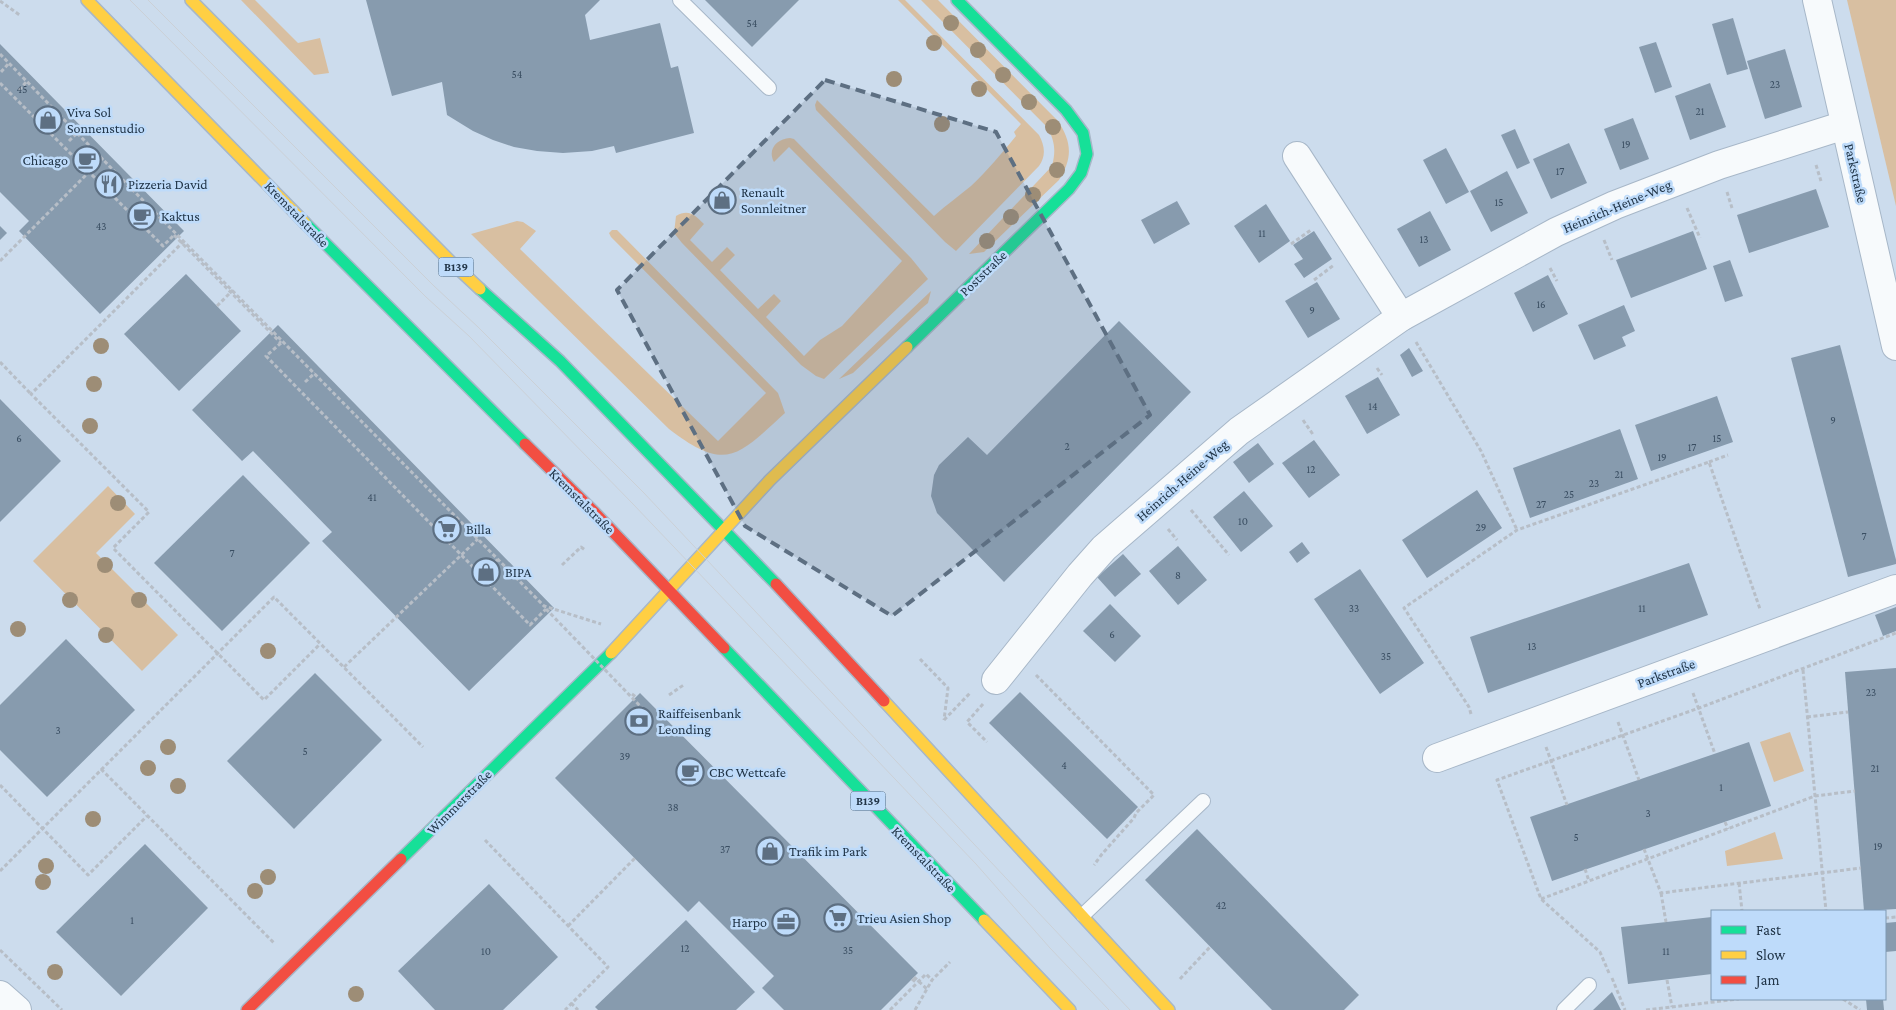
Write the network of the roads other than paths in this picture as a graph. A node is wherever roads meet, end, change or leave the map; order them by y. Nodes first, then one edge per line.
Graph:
1 (87, 0) edge
2 (191, 0) edge
3 (680, 0) edge
4 (956, 0) edge
5 (1817, 0) edge
6 (769, 88) dead end
7 (1845, 125) junction
8 (1297, 156) dead end
9 (1400, 317) junction
10 (1896, 346) edge
11 (724, 530) junction
12 (1896, 589) edge
13 (668, 591) junction
14 (996, 680) road end
15 (1437, 758) dead end
16 (1203, 801) dead end
17 (1083, 916) junction
18 (1589, 985) dead end
19 (0, 995) edge
20 (17, 1010) edge
21 (248, 1010) edge
22 (1070, 1010) edge
23 (1169, 1010) edge
24 (1564, 1010) edge

1 - 13 main road, Kremstalstraße / B139
2 - 11 main road, B139
3 - 6 lane
4 - 11 main road, Poststraße
5 - 7 street, Parkstraße
7 - 9 street, Heinrich-Heine-Weg
7 - 10 street, Parkstraße
8 - 9 street
9 - 14 street, Heinrich-Heine-Weg
11 - 13 main road, Poststraße
11 - 17 main road, B139
12 - 15 street, Parkstraße
13 - 21 main road, Wimmerstraße
13 - 22 main road, Kremstalstraße / B139
16 - 17 lane
17 - 23 main road, B139
18 - 24 lane
19 - 20 street

